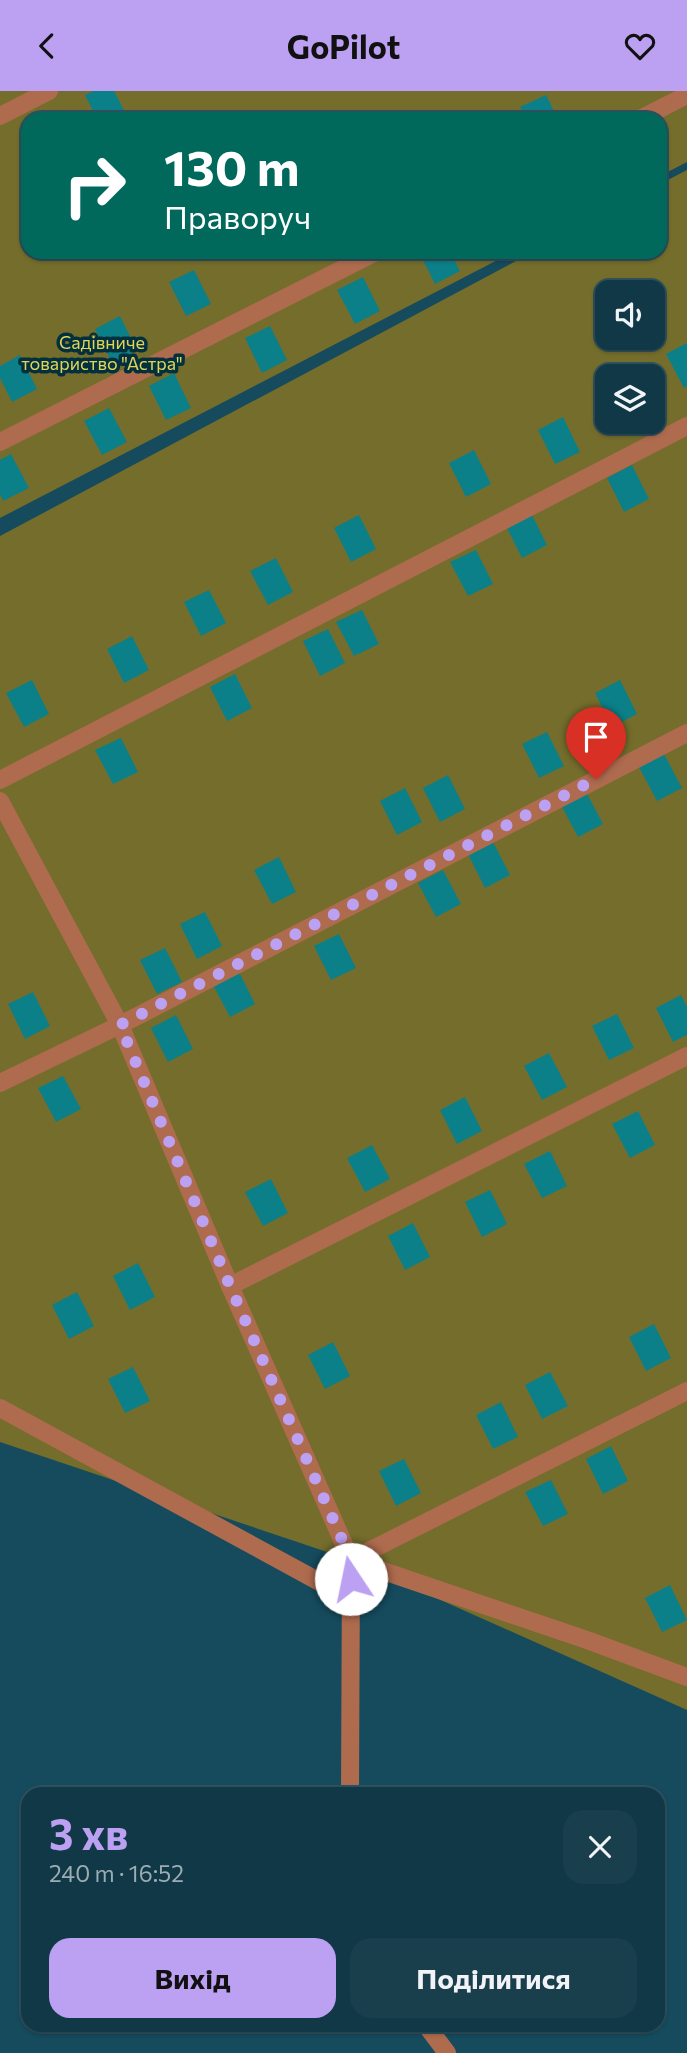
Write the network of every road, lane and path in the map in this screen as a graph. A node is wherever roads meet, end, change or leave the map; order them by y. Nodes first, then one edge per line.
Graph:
1 (49, 91) edge
2 (687, 95) edge
3 (654, 112) edge
4 (0, 115) edge
5 (362, 259) edge
6 (687, 425) edge
7 (0, 442) edge
8 (687, 733) edge
9 (0, 780) edge
10 (0, 801) edge
11 (120, 1025) junction
12 (687, 1056) edge
13 (0, 1083) edge
14 (230, 1286) junction
15 (687, 1391) edge
16 (0, 1408) edge
17 (351, 1560) junction
18 (351, 1599) junction
19 (687, 1678) edge
20 (351, 1787) edge
21 (431, 2032) edge
22 (447, 2053) edge

1 - 4 street
2 - 3 street
5 - 7 street
6 - 9 street
8 - 11 street
10 - 11 street
11 - 13 street
11 - 14 street
12 - 14 street
14 - 17 street
15 - 17 street
16 - 18 street
17 - 18 street
17 - 19 street
18 - 20 street
21 - 22 street

